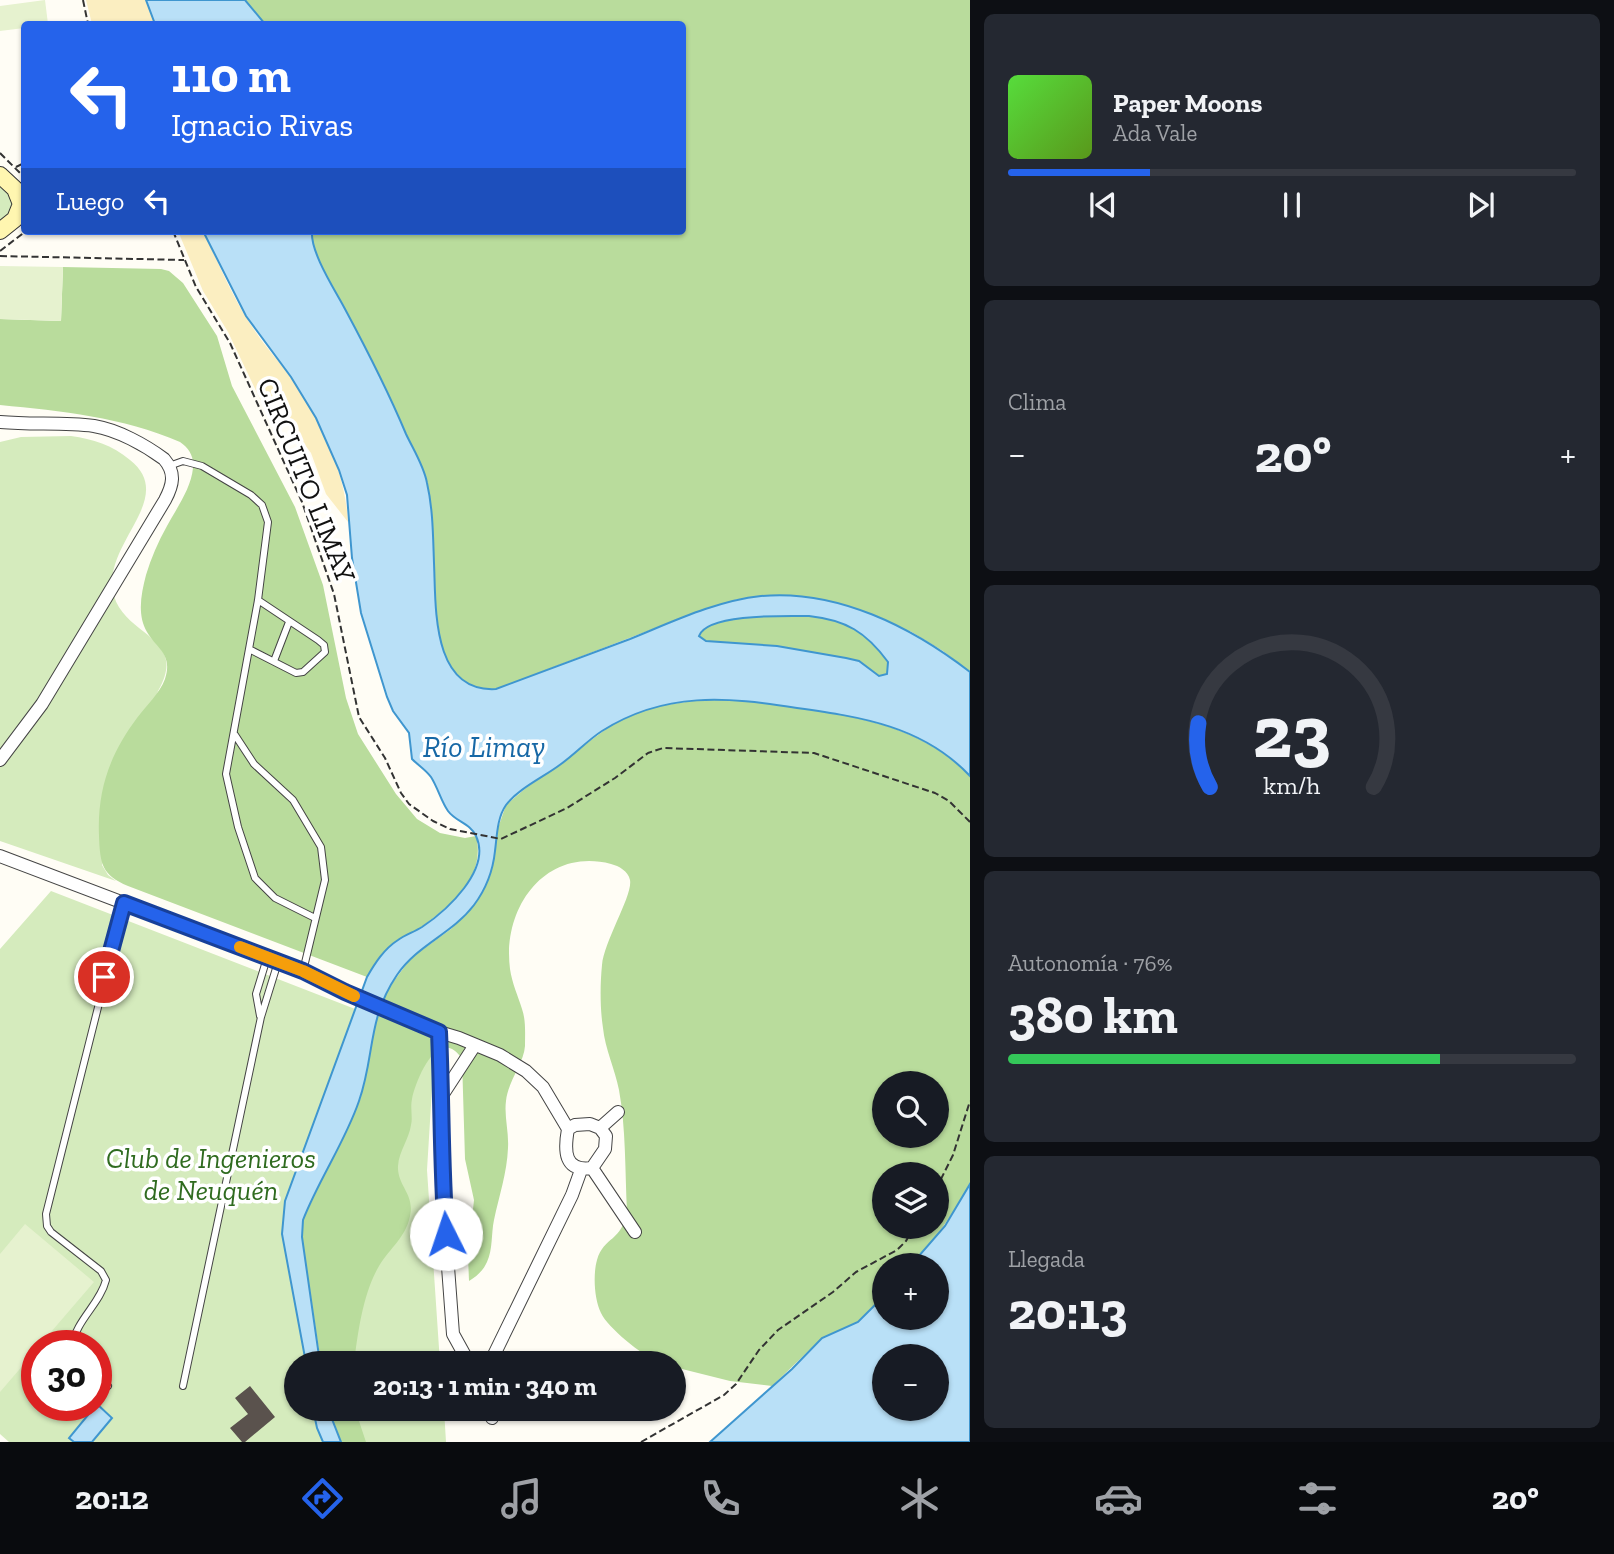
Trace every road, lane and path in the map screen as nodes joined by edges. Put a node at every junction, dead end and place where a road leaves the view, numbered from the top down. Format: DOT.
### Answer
graph roads {
  1 [pos="83,0"];
  2 [pos="87,21"];
  3 [pos="0,153"];
  4 [pos="5,168"];
  5 [pos="21,176"];
  6 [pos="21,183"];
  7 [pos="21,226"];
  8 [pos="0,231"];
  9 [pos="21,235"];
  10 [pos="175,235"];
  11 [pos="0,243"];
  12 [pos="0,251"];
  13 [pos="0,257"];
  14 [pos="185,260"];
  15 [pos="0,422"];
  16 [pos="169,466"];
  17 [pos="258,600"];
  18 [pos="289,622"];
  19 [pos="249,649"];
  20 [pos="274,661"];
  21 [pos="235,735"];
  22 [pos="0,760"];
  23 [pos="970,822"];
  24 [pos="0,856"];
  25 [pos="124,903"];
  26 [pos="316,918"];
  27 [pos="273,960"];
  28 [pos="303,971"];
  29 [pos="261,1017"];
  30 [pos="439,1032"];
  31 [pos="475,1045"];
  32 [pos="443,1094"];
  33 [pos="970,1101"];
  34 [pos="618,1112"];
  35 [pos="600,1128"];
  36 [pos="568,1129"];
  37 [pos="949,1163"];
  38 [pos="587,1169"];
  39 [pos="635,1232"];
  40 [pos="907,1239"];
  41 [pos="77,1330"];
  42 [pos="462,1351"];
  43 [pos="496,1351"];
  44 [pos="183,1386"];
  45 [pos="642,1442"];
  1 -- 2 [label="path"];
  3 -- 4 [label="path"];
  4 -- 5 [label="path"];
  4 -- 6 [label="street"];
  4 -- 8 [label="street"];
  7 -- 11 [label="street"];
  9 -- 12 [label="path"];
  10 -- 14 [label="path, CIRCUITO LIMAY"];
  13 -- 14 [label="path"];
  14 -- 23 [label="path, CIRCUITO LIMAY"];
  15 -- 16 [label="street"];
  16 -- 17 [label="lane"];
  16 -- 22 [label="street"];
  17 -- 18 [label="lane"];
  17 -- 19 [label="lane"];
  18 -- 20 [label="lane"];
  18 -- 20 [label="lane"];
  19 -- 20 [label="lane"];
  19 -- 21 [label="lane"];
  21 -- 26 [label="lane"];
  21 -- 26 [label="lane"];
  24 -- 25 [label="street"];
  25 -- 27 [label="street"];
  25 -- 41 [label="lane"];
  26 -- 28 [label="lane"];
  27 -- 28 [label="street"];
  27 -- 29 [label="lane"];
  27 -- 29 [label="lane"];
  28 -- 30 [label="street"];
  29 -- 44 [label="lane"];
  30 -- 31 [label="street"];
  30 -- 32 [label="street"];
  31 -- 32 [label="street"];
  31 -- 36 [label="street"];
  32 -- 42 [label="street"];
  33 -- 37 [label="path"];
  34 -- 35 [label="street"];
  35 -- 36 [label="street"];
  35 -- 38 [label="street"];
  36 -- 38 [label="street"];
  38 -- 39 [label="street"];
  38 -- 43 [label="street"];
  40 -- 45 [label="path"];
}
